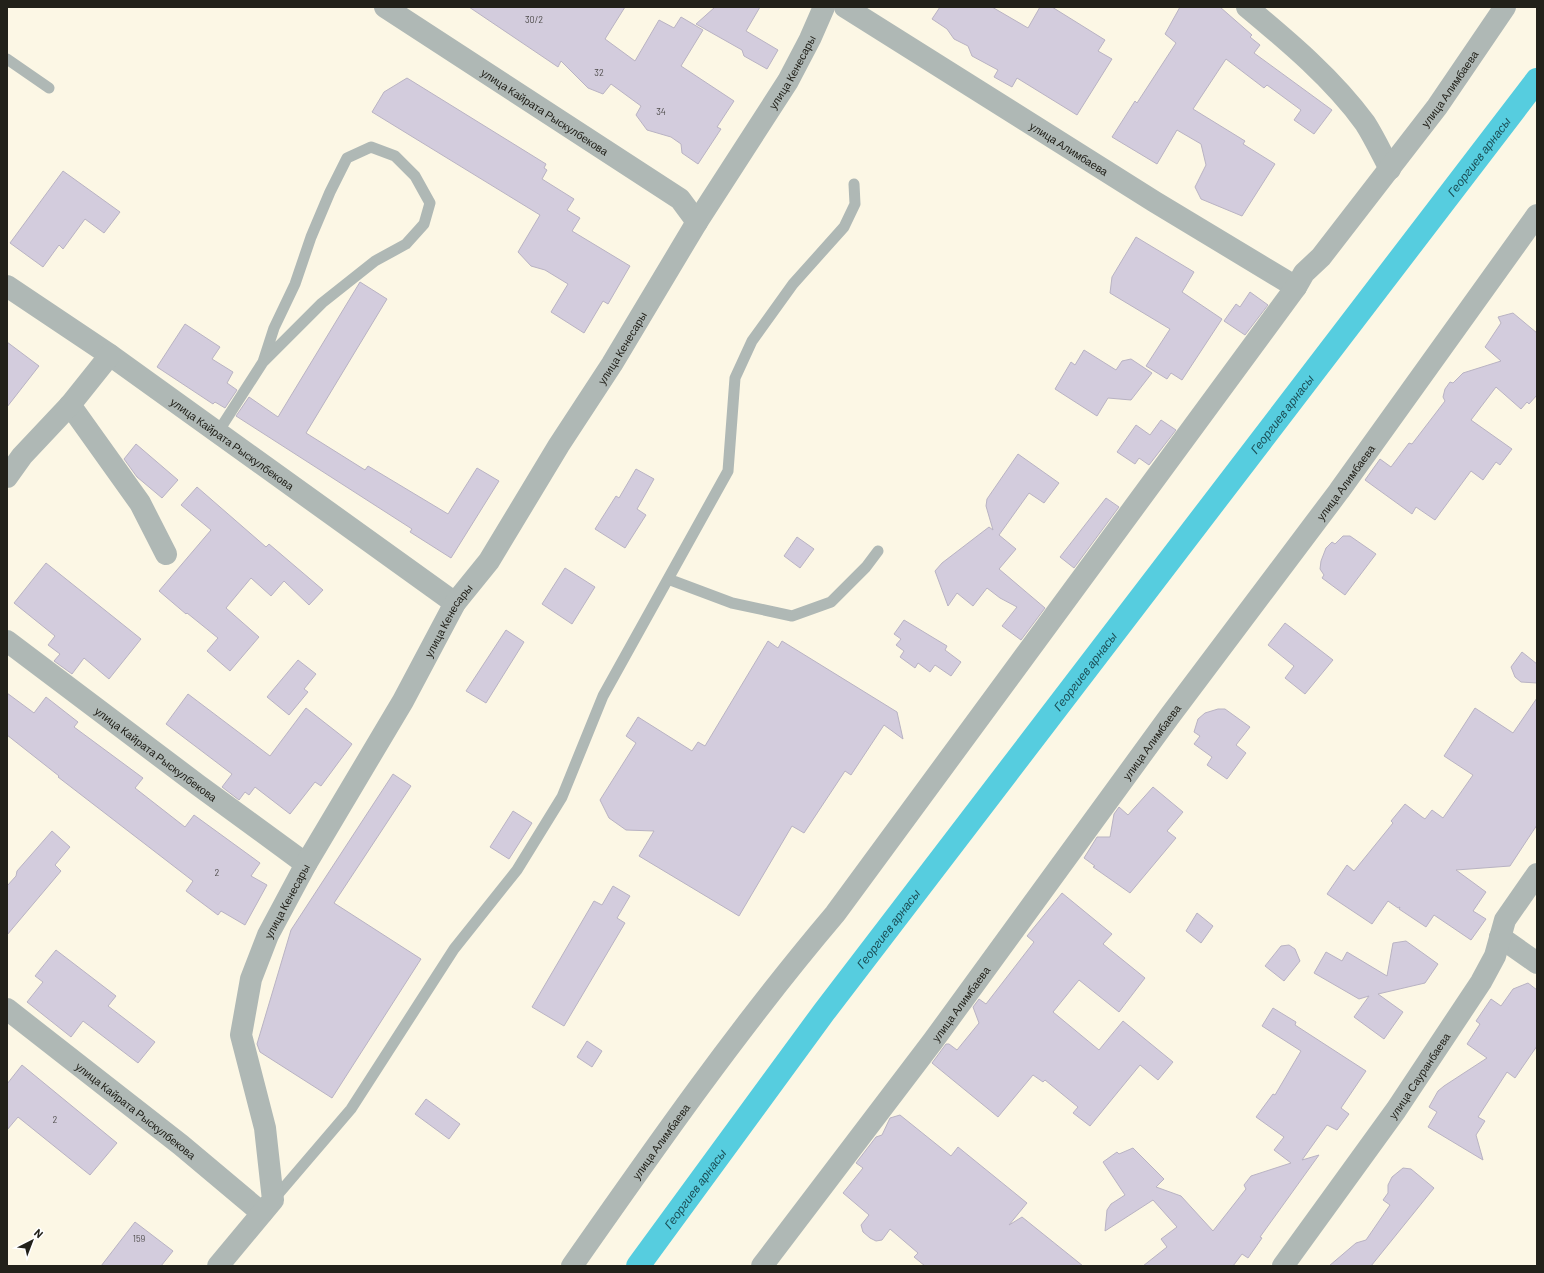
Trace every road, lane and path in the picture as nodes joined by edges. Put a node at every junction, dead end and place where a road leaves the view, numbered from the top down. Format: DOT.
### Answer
graph roads {
  1 [pos="386,7"];
  2 [pos="824,7"];
  3 [pos="845,7"];
  4 [pos="1247,7"];
  5 [pos="1505,7"];
  6 [pos="7,59"];
  7 [pos="49,88"];
  8 [pos="1390,169"];
  9 [pos="854,184"];
  10 [pos="1537,216"];
  11 [pos="697,222"];
  12 [pos="7,286"];
  13 [pos="1296,287"];
  14 [pos="110,355"];
  15 [pos="263,362"];
  16 [pos="70,405"];
  17 [pos="218,432"];
  18 [pos="7,477"];
  19 [pos="878,551"];
  20 [pos="166,554"];
  21 [pos="668,579"];
  22 [pos="455,603"];
  23 [pos="7,641"];
  24 [pos="306,864"];
  25 [pos="1537,874"];
  26 [pos="1500,937"];
  27 [pos="1537,963"];
  28 [pos="7,1010"];
  29 [pos="268,1206"];
  30 [pos="218,1266"];
  31 [pos="572,1266"];
  32 [pos="762,1266"];
  33 [pos="1283,1266"];
  1 -- 11 [label="street, улица Кайрата Рыскулбекова"];
  2 -- 11 [label="street, улица Кенесары"];
  3 -- 13 [label="street, улица Алимбаева"];
  4 -- 8 [label="street"];
  5 -- 8 [label="street, улица Алимбаева"];
  6 -- 7 [label="lane"];
  8 -- 13 [label="street, улица Алимбаева"];
  9 -- 21 [label="lane"];
  10 -- 32 [label="street, улица Алимбаева"];
  11 -- 22 [label="street, улица Кенесары"];
  12 -- 14 [label="street, улица Кайрата Рыскулбекова"];
  13 -- 31 [label="street, улица Алимбаева"];
  14 -- 16 [label="street"];
  14 -- 17 [label="street, улица Кайрата Рыскулбекова"];
  15 -- 15 [label="lane"];
  15 -- 17 [label="lane"];
  16 -- 18 [label="street"];
  16 -- 20 [label="street"];
  17 -- 22 [label="street, улица Кайрата Рыскулбекова"];
  19 -- 21 [label="lane"];
  21 -- 29 [label="lane"];
  22 -- 24 [label="street, улица Кенесары"];
  23 -- 24 [label="street, улица Кайрата Рыскулбекова"];
  24 -- 29 [label="street, улица Кенесары"];
  25 -- 26 [label="street, улица Сауранбаева"];
  26 -- 27 [label="street"];
  26 -- 33 [label="street, улица Сауранбаева"];
  28 -- 29 [label="street, улица Кайрата Рыскулбекова"];
  29 -- 30 [label="street"];
}
